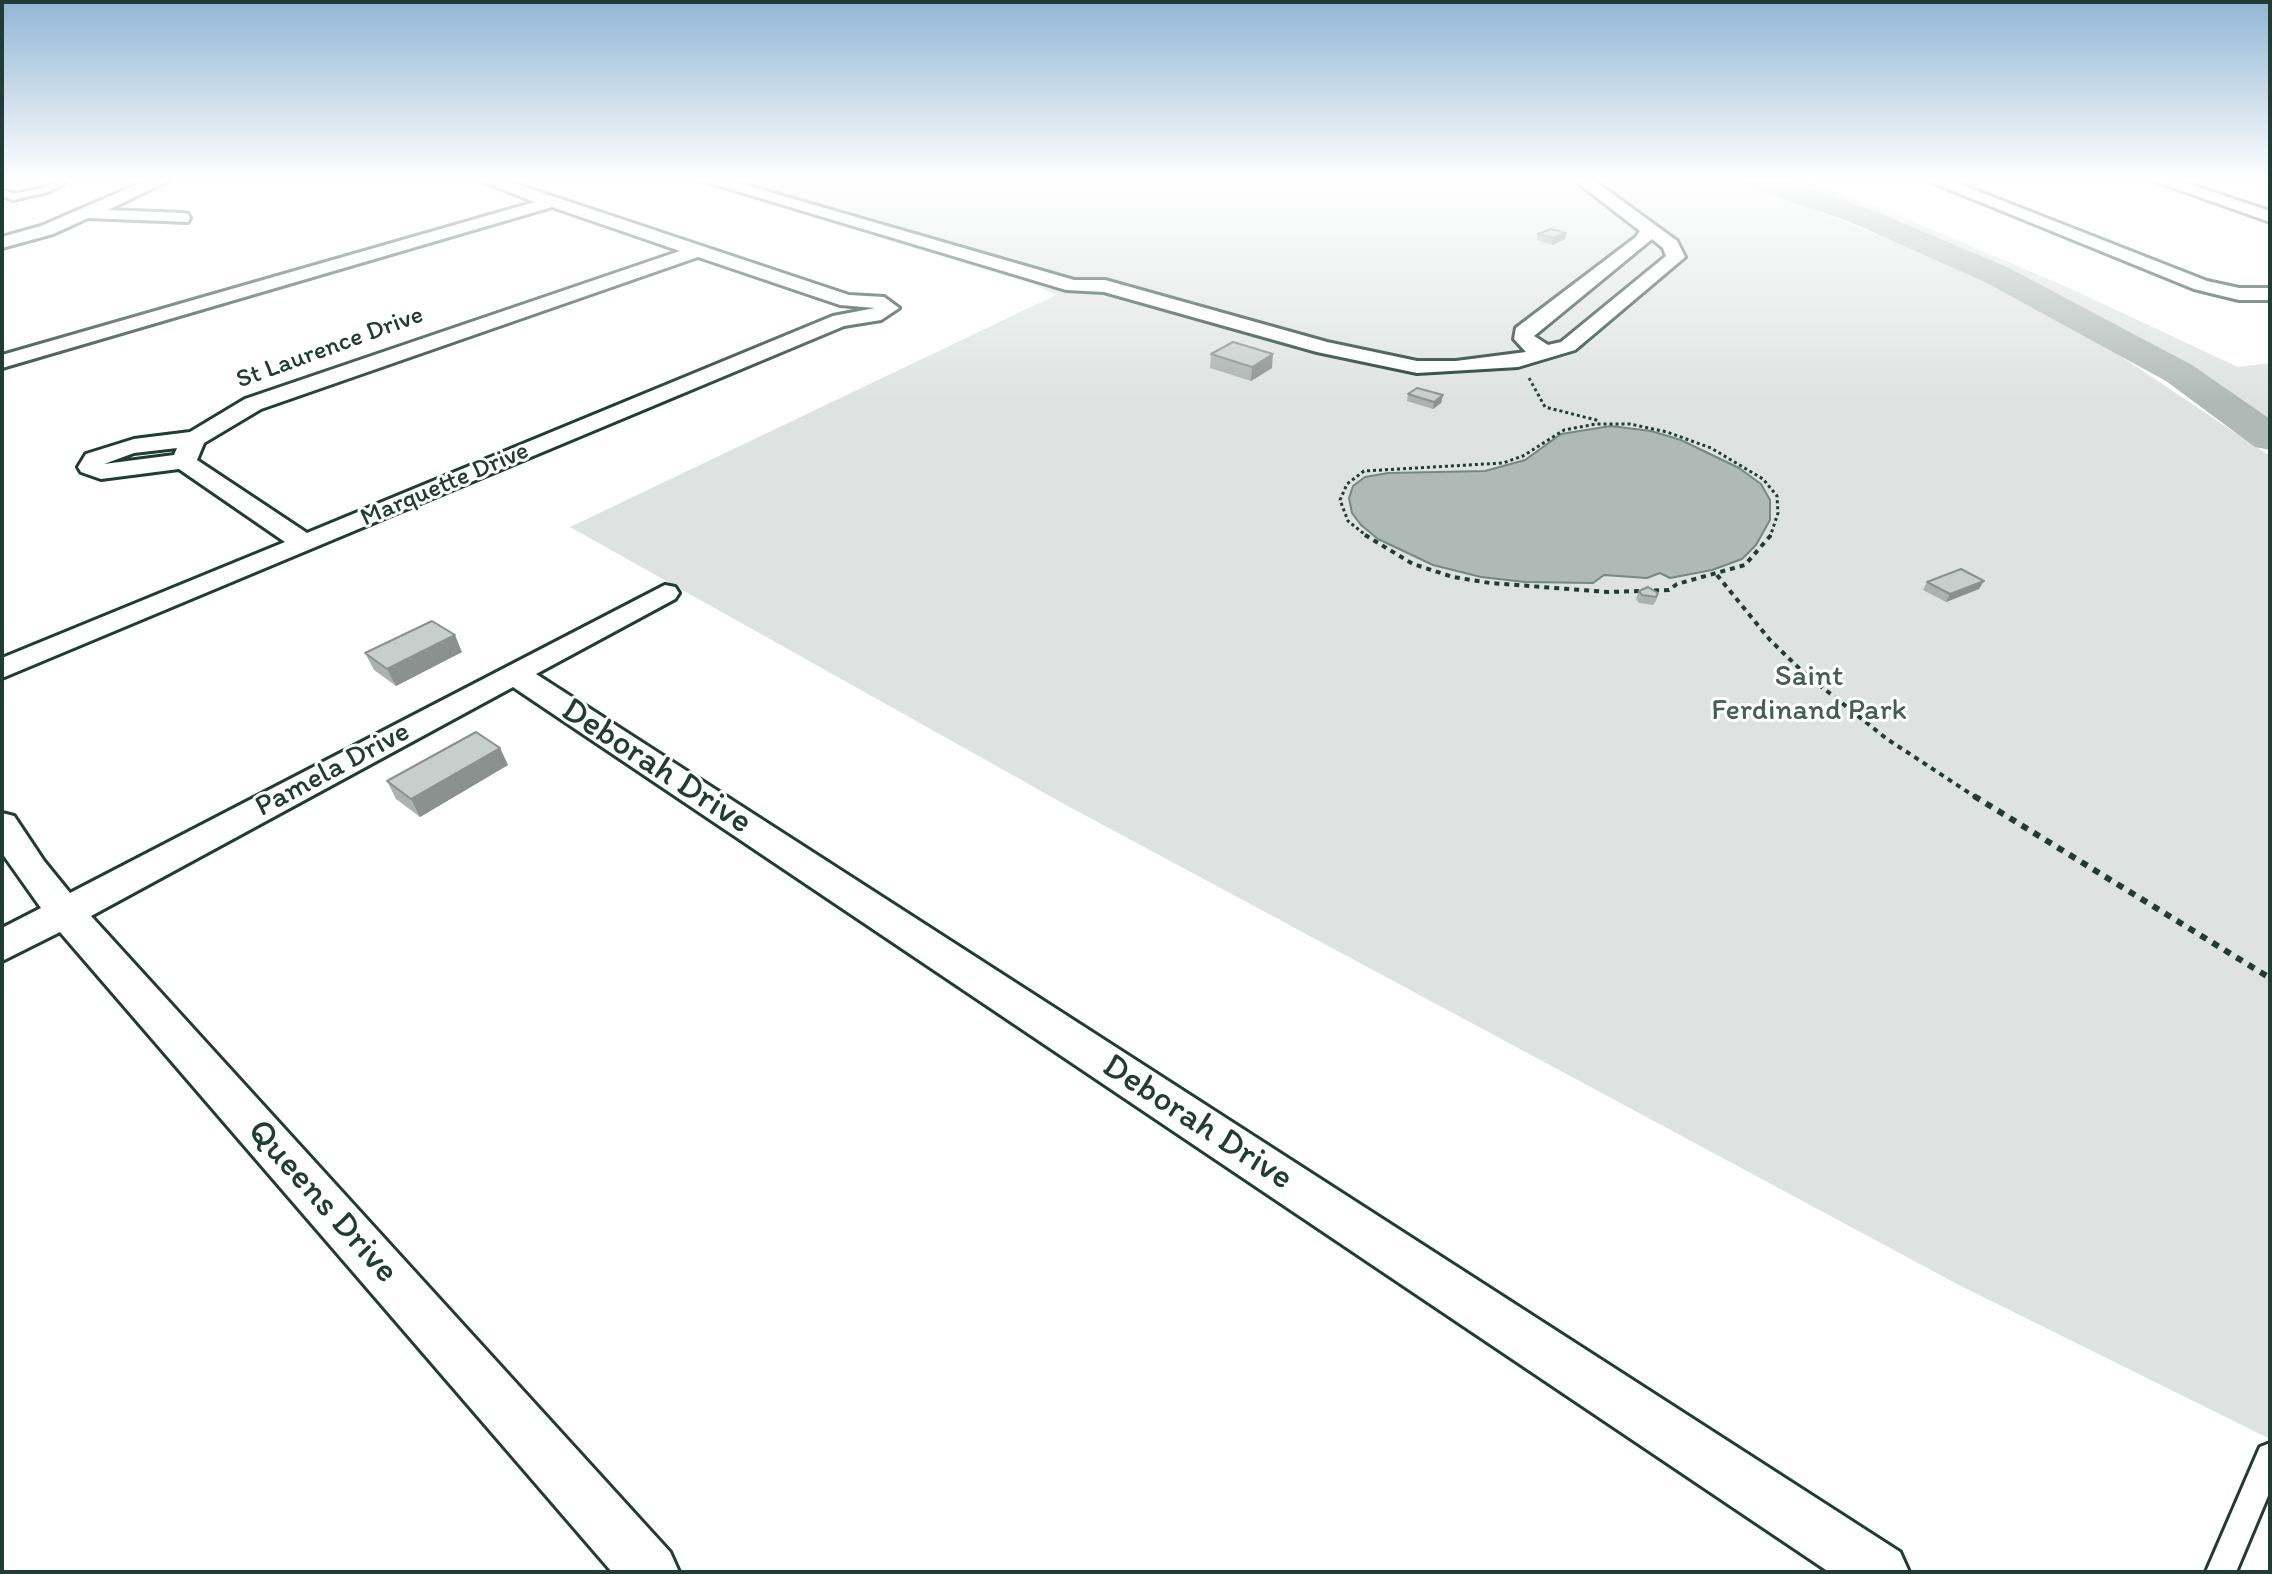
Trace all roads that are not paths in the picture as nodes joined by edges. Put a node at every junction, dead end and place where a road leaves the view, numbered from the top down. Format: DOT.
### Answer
graph roads {
  1 [pos="379,252"];
  2 [pos="693,252"];
  3 [pos="701,252"];
  4 [pos="957,252"];
  5 [pos="1624,252"];
  6 [pos="1674,252"];
  7 [pos="2121,252"];
  8 [pos="2256,294"];
  9 [pos="889,308"];
  10 [pos="848,309"];
  11 [pos="1527,358"];
  12 [pos="2,362"];
  13 [pos="196,438"];
  14 [pos="185,461"];
  15 [pos="305,543"];
  16 [pos="665,593"];
  17 [pos="2,669"];
  18 [pos="514,674"];
  19 [pos="2,825"];
  20 [pos="65,912"];
  21 [pos="2,946"];
  22 [pos="2270,1457"];
  23 [pos="650,1572"];
  24 [pos="1880,1572"];
  25 [pos="2221,1572"];
  1 -- 12 [label="street"];
  2 -- 13 [label="street, St Laurence Drive"];
  3 -- 10 [label="street"];
  4 -- 11 [label="street"];
  5 -- 11 [label="street"];
  6 -- 11 [label="street"];
  7 -- 8 [label="street"];
  9 -- 10 [label="street, Marquette Drive"];
  10 -- 15 [label="street, Marquette Drive"];
  13 -- 14 [label="street"];
  13 -- 14 [label="street"];
  14 -- 15 [label="street"];
  15 -- 17 [label="street, Marquette Drive"];
  16 -- 18 [label="street, Pamela Drive"];
  18 -- 20 [label="street, Pamela Drive"];
  18 -- 24 [label="street, Deborah Drive"];
  19 -- 20 [label="street, Queens Drive"];
  20 -- 21 [label="street, Pamela Drive"];
  20 -- 23 [label="street, Queens Drive"];
  22 -- 25 [label="lane"];
}
